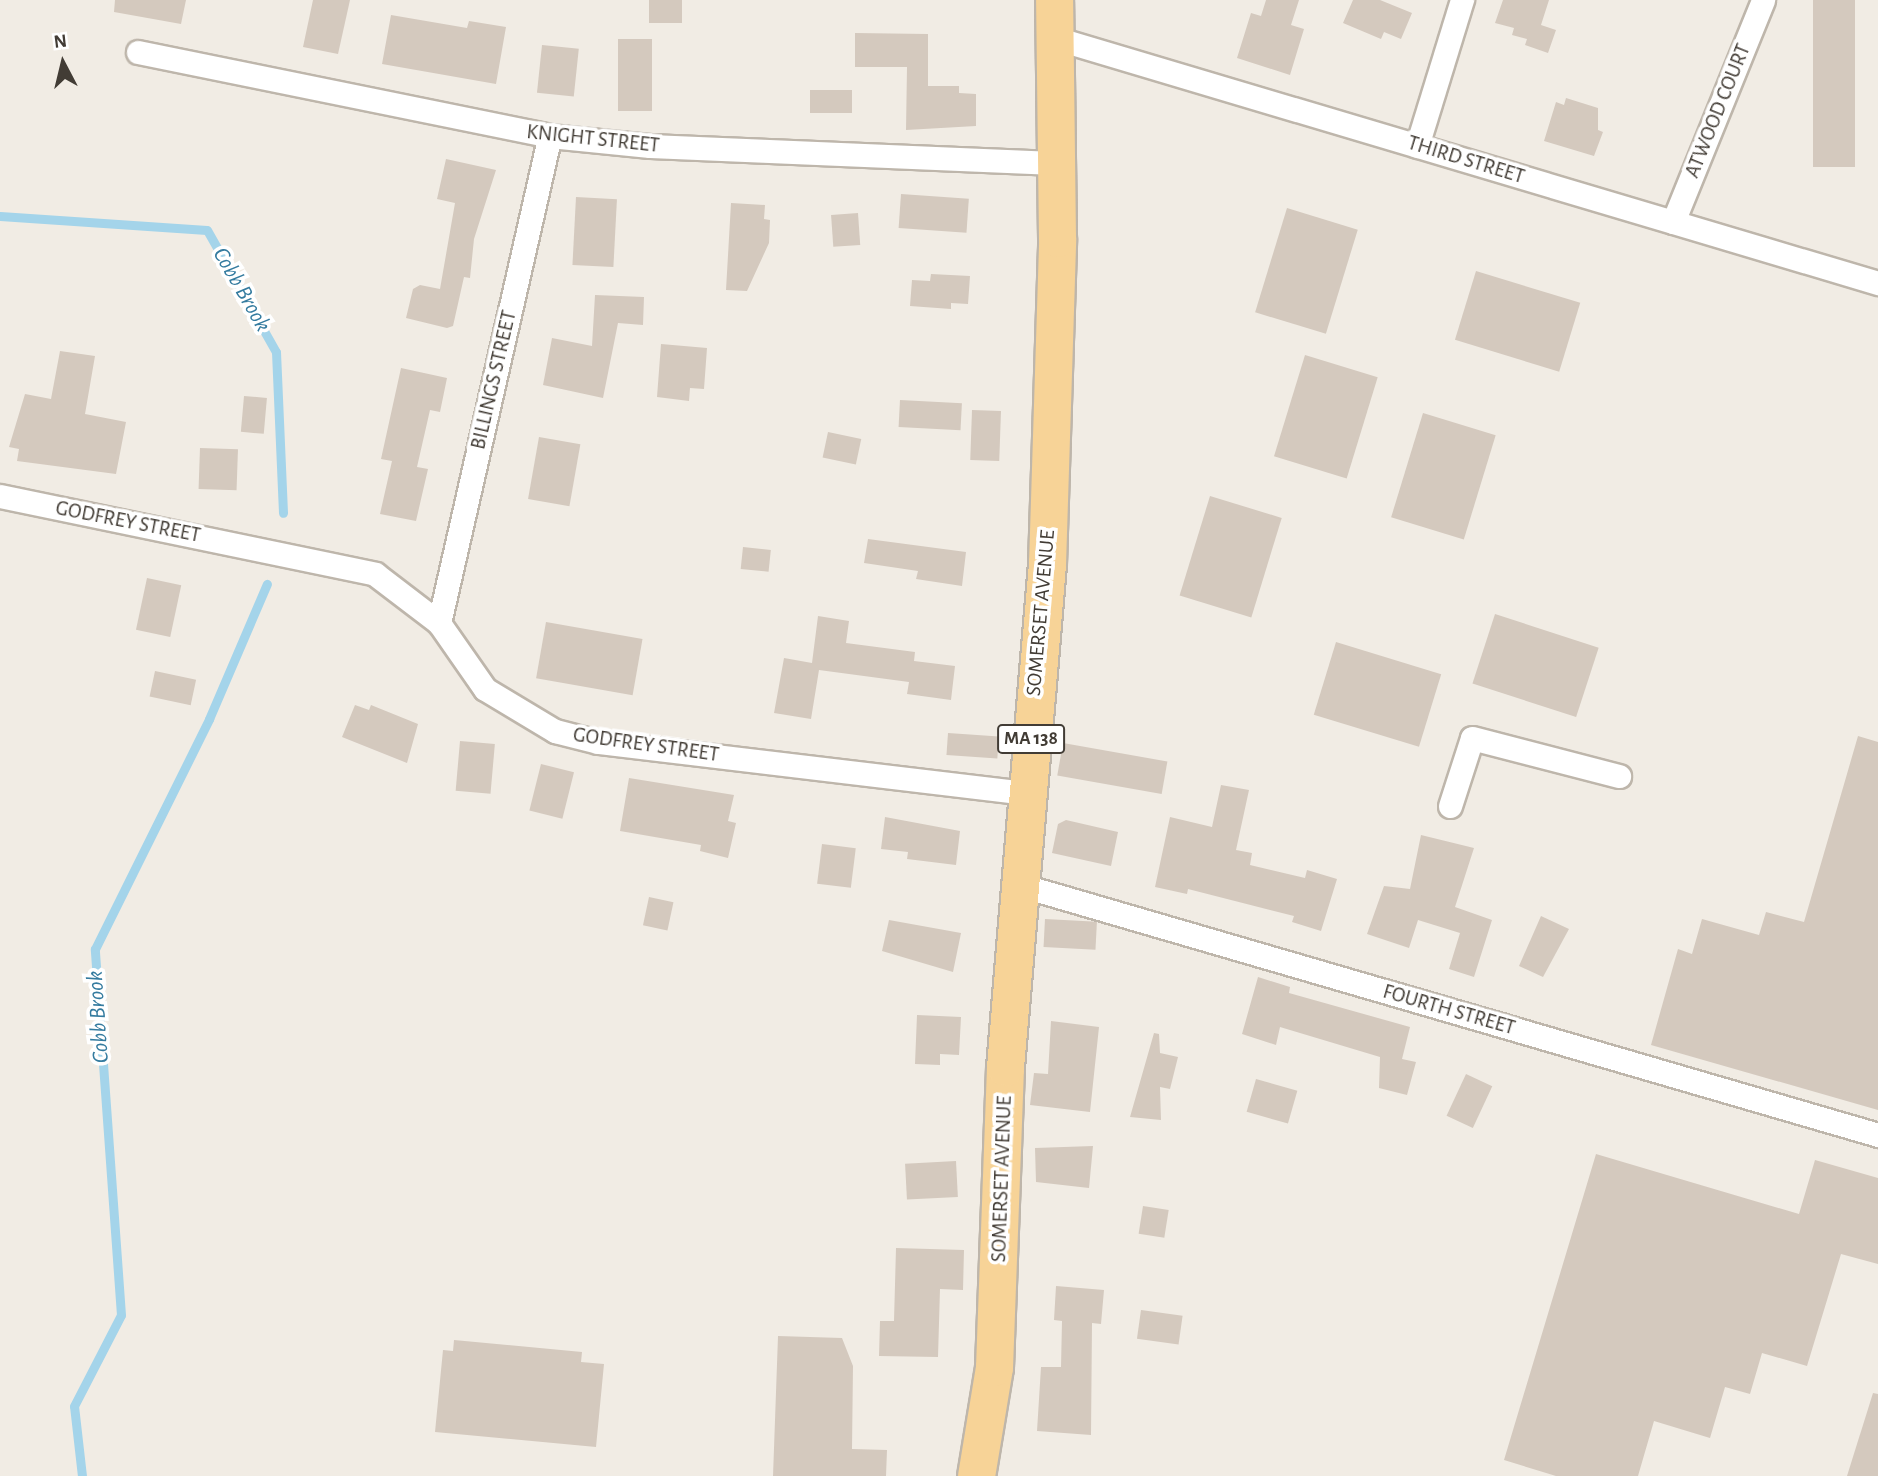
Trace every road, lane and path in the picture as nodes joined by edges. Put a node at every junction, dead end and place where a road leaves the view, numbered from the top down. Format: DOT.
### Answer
graph roads {
  1 [pos="1054,0"];
  2 [pos="1462,0"];
  3 [pos="1763,0"];
  4 [pos="1055,38"];
  5 [pos="138,51"];
  6 [pos="550,136"];
  7 [pos="1418,146"];
  8 [pos="1056,163"];
  9 [pos="1673,222"];
  10 [pos="1878,283"];
  11 [pos="0,496"];
  12 [pos="439,623"];
  13 [pos="1619,776"];
  14 [pos="1026,793"];
  15 [pos="1450,806"];
  16 [pos="1020,886"];
  17 [pos="1878,1135"];
  18 [pos="976,1476"];
  1 -- 4 [label="main road, SOMERSET AVENUE / MA 138"];
  2 -- 7 [label="street"];
  3 -- 9 [label="street, ATWOOD COURT"];
  4 -- 7 [label="street, THIRD STREET"];
  4 -- 8 [label="main road, SOMERSET AVENUE / MA 138"];
  5 -- 6 [label="street, KNIGHT STREET"];
  6 -- 8 [label="street, KNIGHT STREET"];
  6 -- 12 [label="street, BILLINGS STREET"];
  7 -- 9 [label="street, THIRD STREET"];
  8 -- 14 [label="main road, SOMERSET AVENUE / MA 138"];
  9 -- 10 [label="street, THIRD STREET"];
  11 -- 12 [label="street, GODFREY STREET"];
  12 -- 14 [label="street, GODFREY STREET"];
  13 -- 15 [label="street"];
  14 -- 16 [label="main road, SOMERSET AVENUE / MA 138"];
  16 -- 17 [label="street, FOURTH STREET"];
  16 -- 18 [label="main road, SOMERSET AVENUE / MA 138"];
}
